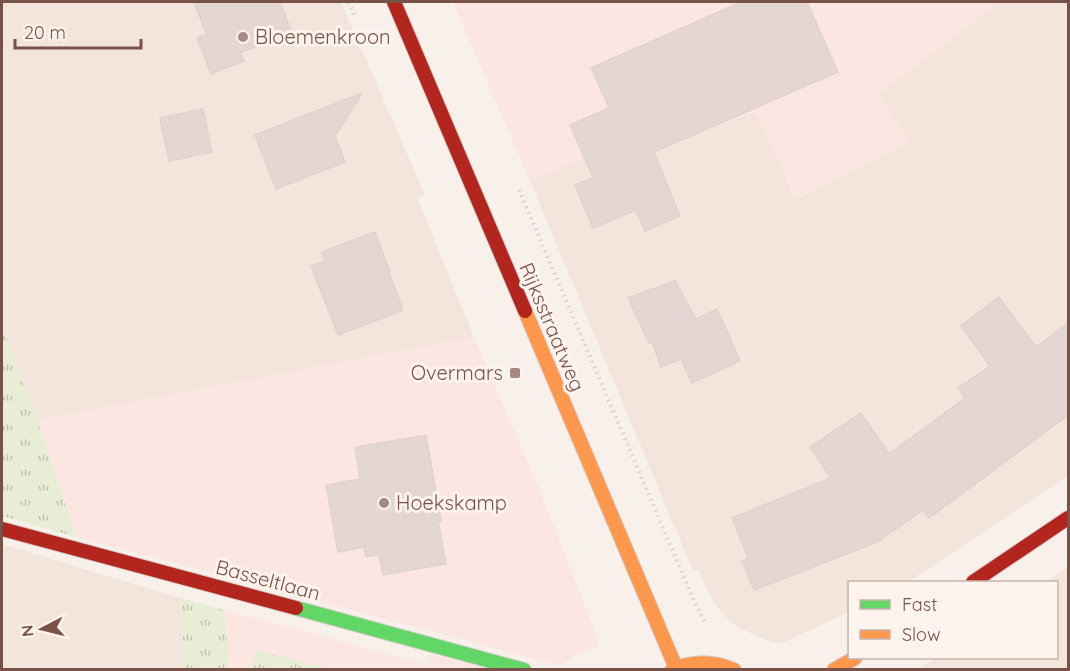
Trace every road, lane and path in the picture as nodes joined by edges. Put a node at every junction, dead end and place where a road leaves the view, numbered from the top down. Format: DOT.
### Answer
graph roads {
  1 [pos="394,2"];
  2 [pos="518,187"];
  3 [pos="1068,518"];
  4 [pos="2,529"];
  5 [pos="974,581"];
  6 [pos="712,631"];
  7 [pos="852,659"];
  8 [pos="524,669"];
  9 [pos="674,669"];
  10 [pos="734,669"];
  11 [pos="834,669"];
  1 -- 9 [label="main road, Rijksstraatweg"];
  2 -- 6 [label="path, Rijksstraatweg"];
  3 -- 5 [label="main road"];
  4 -- 8 [label="main road, Basseltlaan"];
  7 -- 11 [label="main road"];
  9 -- 10 [label="main road"];
}
